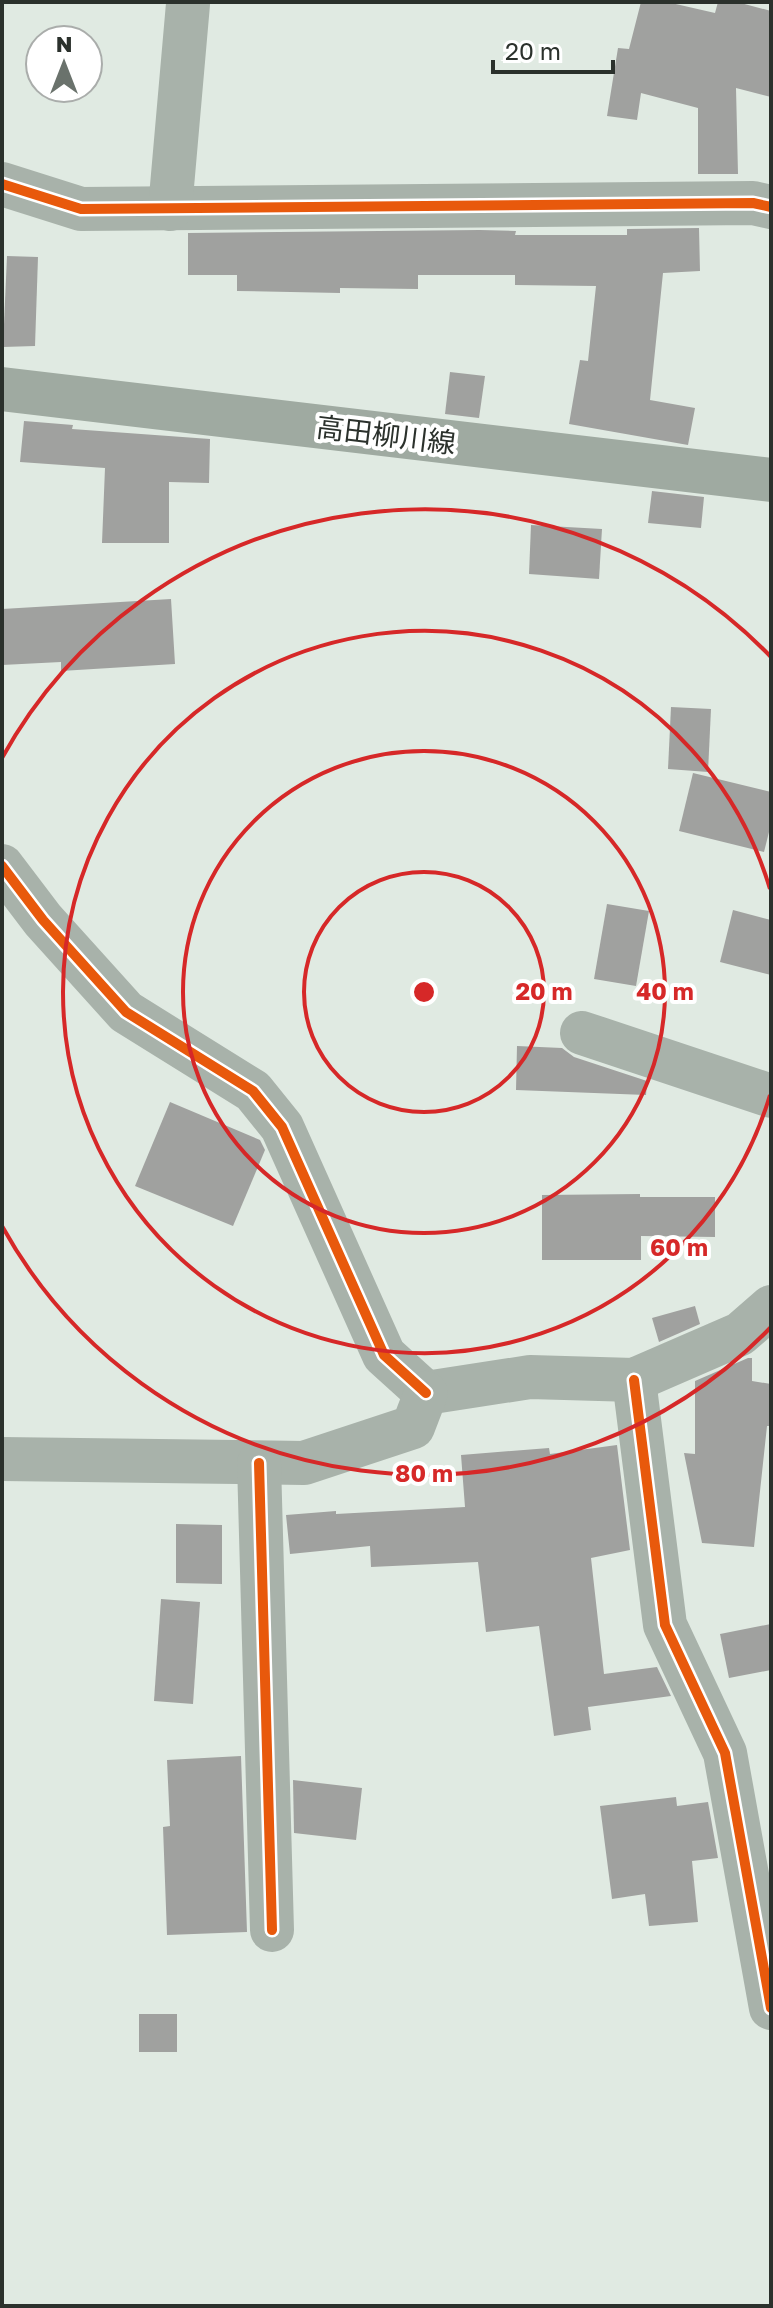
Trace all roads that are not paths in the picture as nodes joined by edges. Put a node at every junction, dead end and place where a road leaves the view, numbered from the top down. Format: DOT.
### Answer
graph roads {
  1 [pos="188,4"];
  2 [pos="2,184"];
  3 [pos="771,207"];
  4 [pos="170,209"];
  5 [pos="2,389"];
  6 [pos="771,480"];
  7 [pos="2,866"];
  8 [pos="582,1033"];
  9 [pos="771,1096"];
  10 [pos="771,1307"];
  11 [pos="634,1380"];
  12 [pos="426,1393"];
  13 [pos="2,1459"];
  14 [pos="259,1463"];
  15 [pos="272,1930"];
  16 [pos="771,2008"];
  1 -- 4 [label="street"];
  2 -- 4 [label="street"];
  3 -- 4 [label="street"];
  5 -- 6 [label="main road, 高田柳川線"];
  7 -- 12 [label="street"];
  8 -- 9 [label="street"];
  10 -- 11 [label="street"];
  11 -- 12 [label="street"];
  11 -- 16 [label="street"];
  12 -- 14 [label="street"];
  13 -- 14 [label="street"];
  14 -- 15 [label="street"];
}
